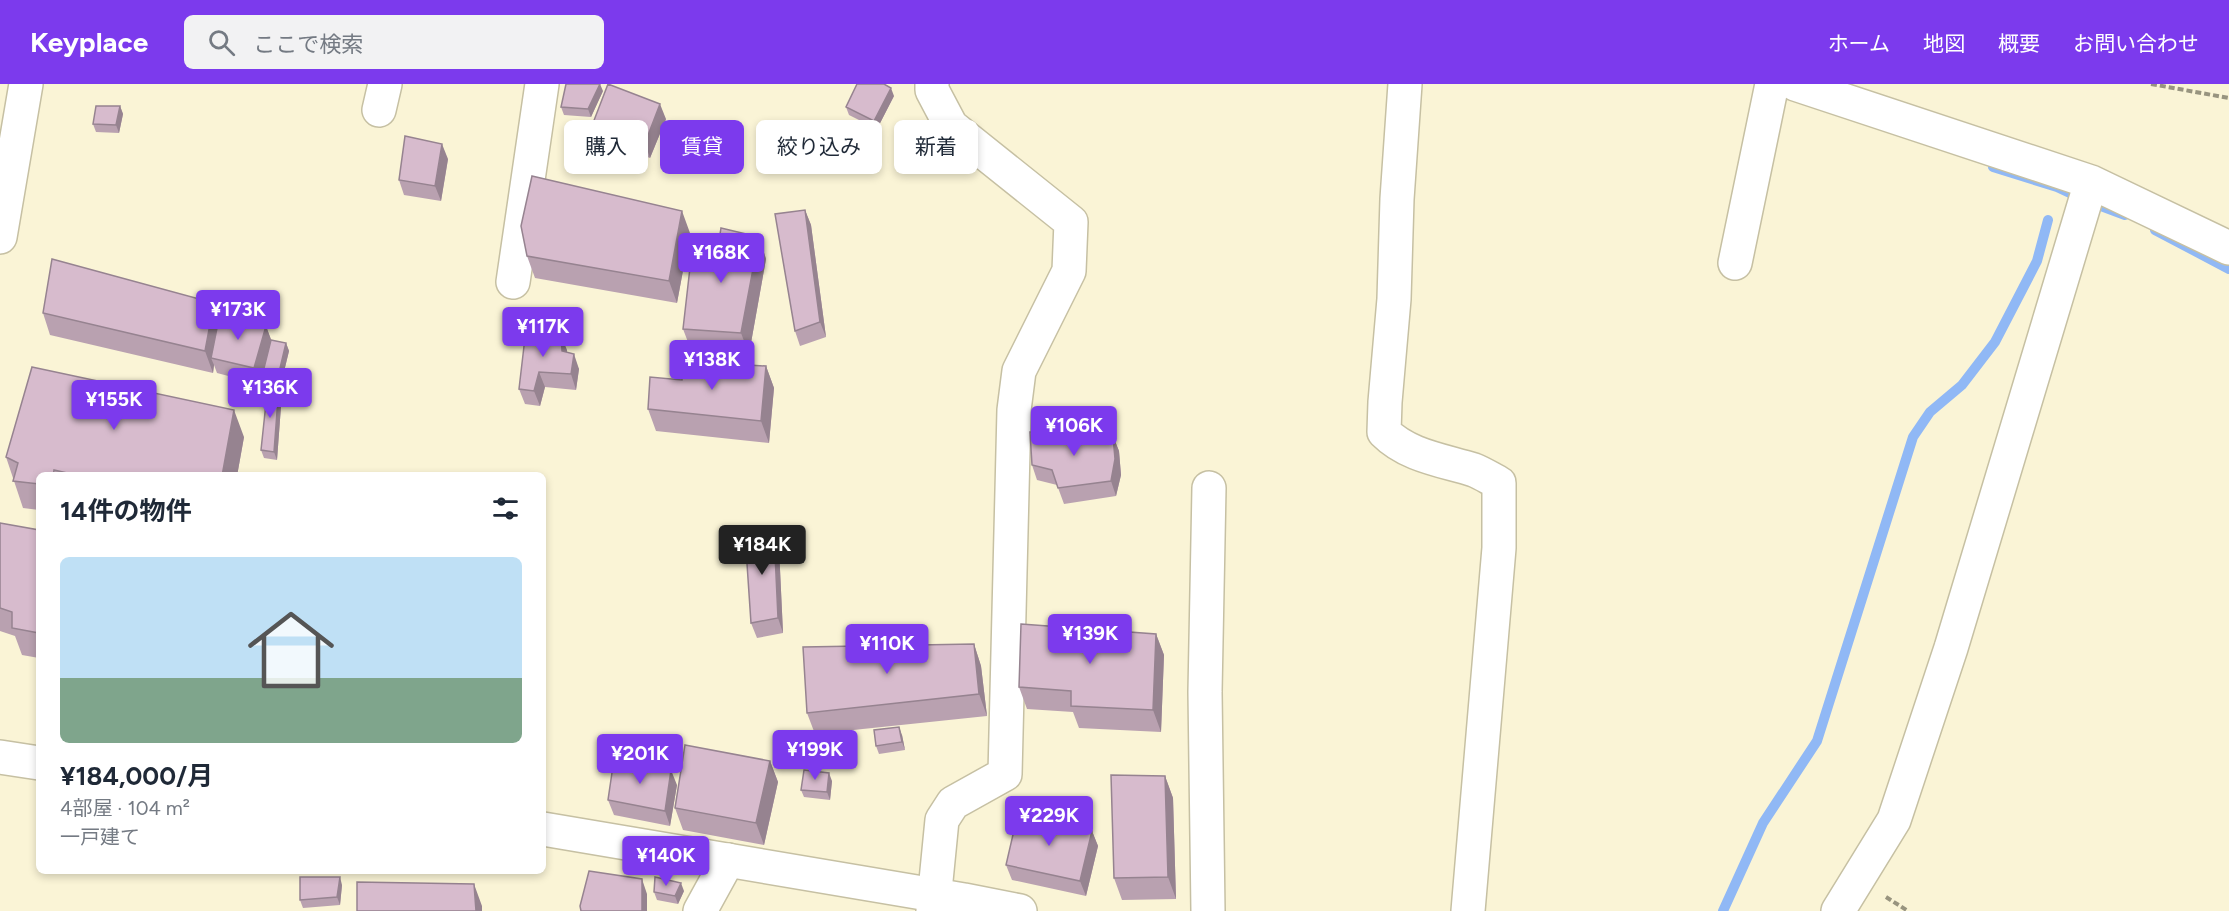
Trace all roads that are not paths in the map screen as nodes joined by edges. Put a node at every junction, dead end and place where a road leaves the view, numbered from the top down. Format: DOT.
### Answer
graph roads {
  1 [pos="26,84"];
  2 [pos="542,84"];
  3 [pos="933,84"];
  4 [pos="1405,84"];
  5 [pos="1772,84"];
  6 [pos="1795,84"];
  7 [pos="2091,182"];
  8 [pos="0,237"];
  9 [pos="2229,248"];
  10 [pos="1735,263"];
  11 [pos="513,282"];
  12 [pos="1209,488"];
  13 [pos="0,757"];
  14 [pos="36,763"];
  15 [pos="546,830"];
  16 [pos="728,860"];
  17 [pos="934,903"];
  18 [pos="700,911"];
  19 [pos="1020,911"];
  20 [pos="1208,911"];
  21 [pos="1468,911"];
  22 [pos="1838,911"];
  1 -- 8 [label="street"];
  2 -- 11 [label="street"];
  3 -- 17 [label="street"];
  4 -- 21 [label="street"];
  5 -- 10 [label="street"];
  6 -- 7 [label="street"];
  7 -- 9 [label="street"];
  7 -- 22 [label="street"];
  12 -- 20 [label="street"];
  13 -- 14 [label="street"];
  15 -- 16 [label="street"];
  16 -- 17 [label="street"];
  16 -- 18 [label="street"];
  17 -- 19 [label="street"];
}
